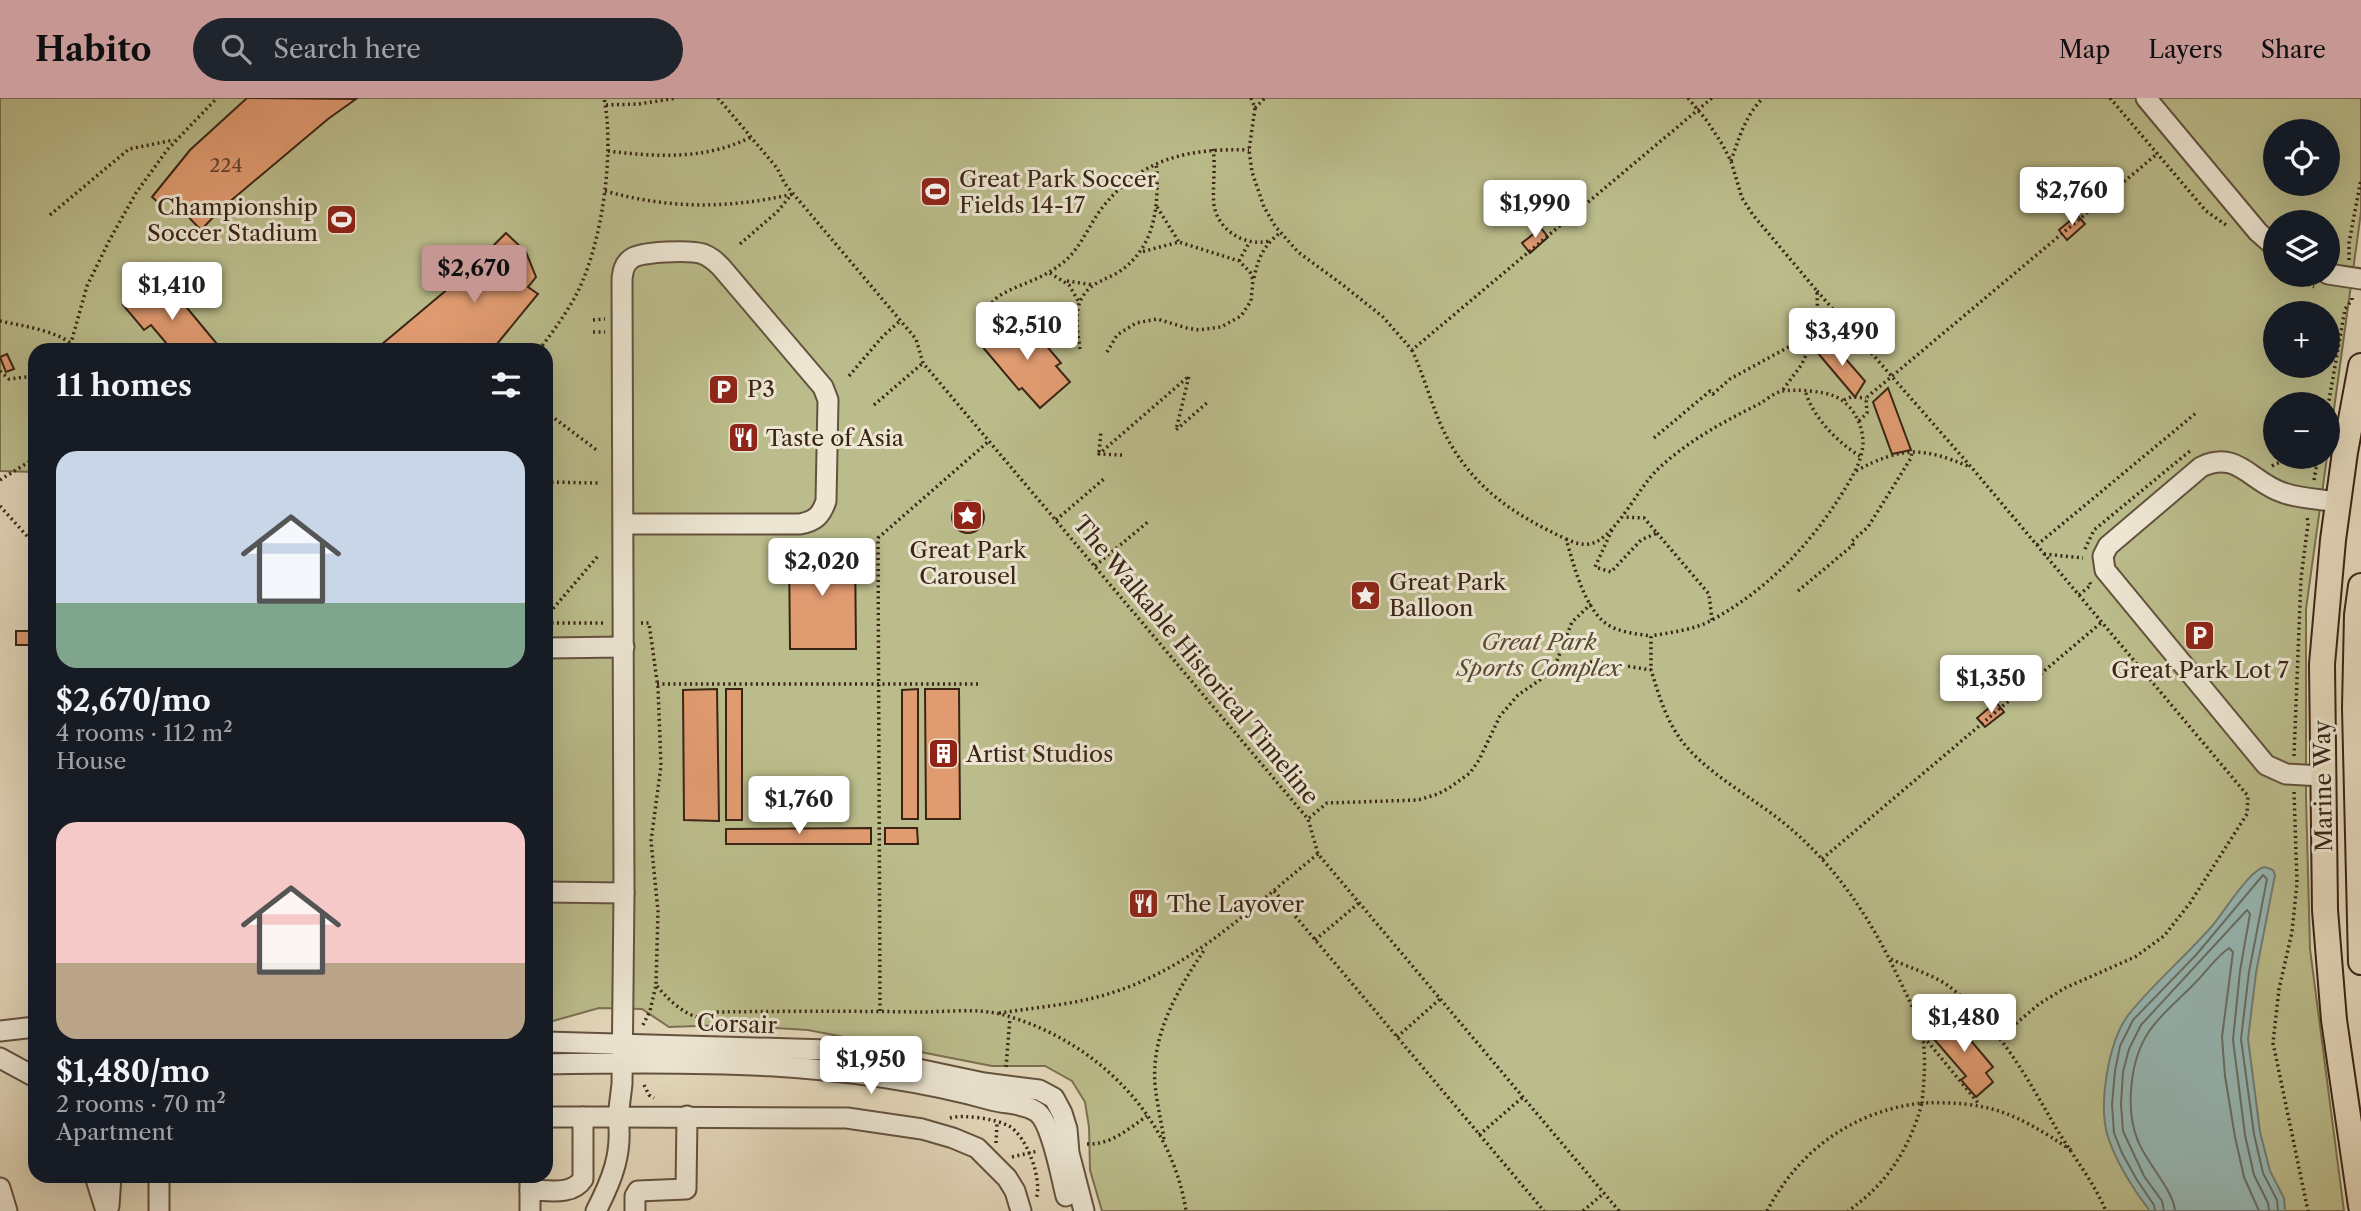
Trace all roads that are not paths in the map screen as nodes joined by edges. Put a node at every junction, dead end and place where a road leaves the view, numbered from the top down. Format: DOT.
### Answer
graph roads {
  1 [pos="2146,98"];
  2 [pos="2263,236"];
  3 [pos="2340,276"];
  4 [pos="2361,279"];
  5 [pos="2361,366"];
  6 [pos="2338,502"];
  7 [pos="624,524"];
  8 [pos="2361,586"];
  9 [pos="624,647"];
  10 [pos="553,648"];
  11 [pos="2322,776"];
  12 [pos="553,892"];
  13 [pos="624,893"];
  14 [pos="2361,962"];
  15 [pos="28,1028"];
  16 [pos="0,1031"];
  17 [pos="553,1042"];
  18 [pos="622,1044"];
  19 [pos="0,1058"];
  20 [pos="553,1065"];
  21 [pos="622,1065"];
  22 [pos="28,1073"];
  23 [pos="687,1116"];
  24 [pos="553,1117"];
  25 [pos="583,1117"];
  26 [pos="618,1117"];
  27 [pos="97,1183"];
  28 [pos="110,1183"];
  29 [pos="159,1183"];
  30 [pos="530,1183"];
  31 [pos="0,1188"];
  32 [pos="2361,1206"];
  33 [pos="7,1211"];
  34 [pos="107,1211"];
  35 [pos="159,1211"];
  36 [pos="530,1211"];
  37 [pos="596,1211"];
  38 [pos="635,1211"];
  39 [pos="1021,1211"];
  40 [pos="1070,1211"];
  41 [pos="1084,1211"];
  1 -- 2 [label="street"];
  3 -- 4 [label="street"];
  5 -- 6 [label="main road, Marine Way"];
  6 -- 11 [label="main road, Marine Way"];
  6 -- 11 [label="street"];
  7 -- 7 [label="street"];
  7 -- 9 [label="street"];
  8 -- 14 [label="main road, Marine Way"];
  9 -- 10 [label="street"];
  9 -- 13 [label="street"];
  11 -- 32 [label="main road, Marine Way"];
  12 -- 13 [label="street"];
  13 -- 18 [label="street"];
  15 -- 16 [label="street"];
  17 -- 18 [label="street, Corsair"];
  18 -- 21 [label="street"];
  18 -- 41 [label="street, Corsair"];
  19 -- 22 [label="street"];
  20 -- 21 [label="street, Corsair"];
  21 -- 26 [label="street"];
  21 -- 40 [label="street, Corsair"];
  23 -- 26 [label="street"];
  23 -- 38 [label="street"];
  23 -- 39 [label="street"];
  24 -- 25 [label="street"];
  25 -- 26 [label="street"];
  25 -- 30 [label="street"];
  26 -- 37 [label="street"];
  27 -- 34 [label="street"];
  28 -- 34 [label="street"];
  29 -- 35 [label="street"];
  30 -- 36 [label="street"];
  31 -- 33 [label="street"];
}
